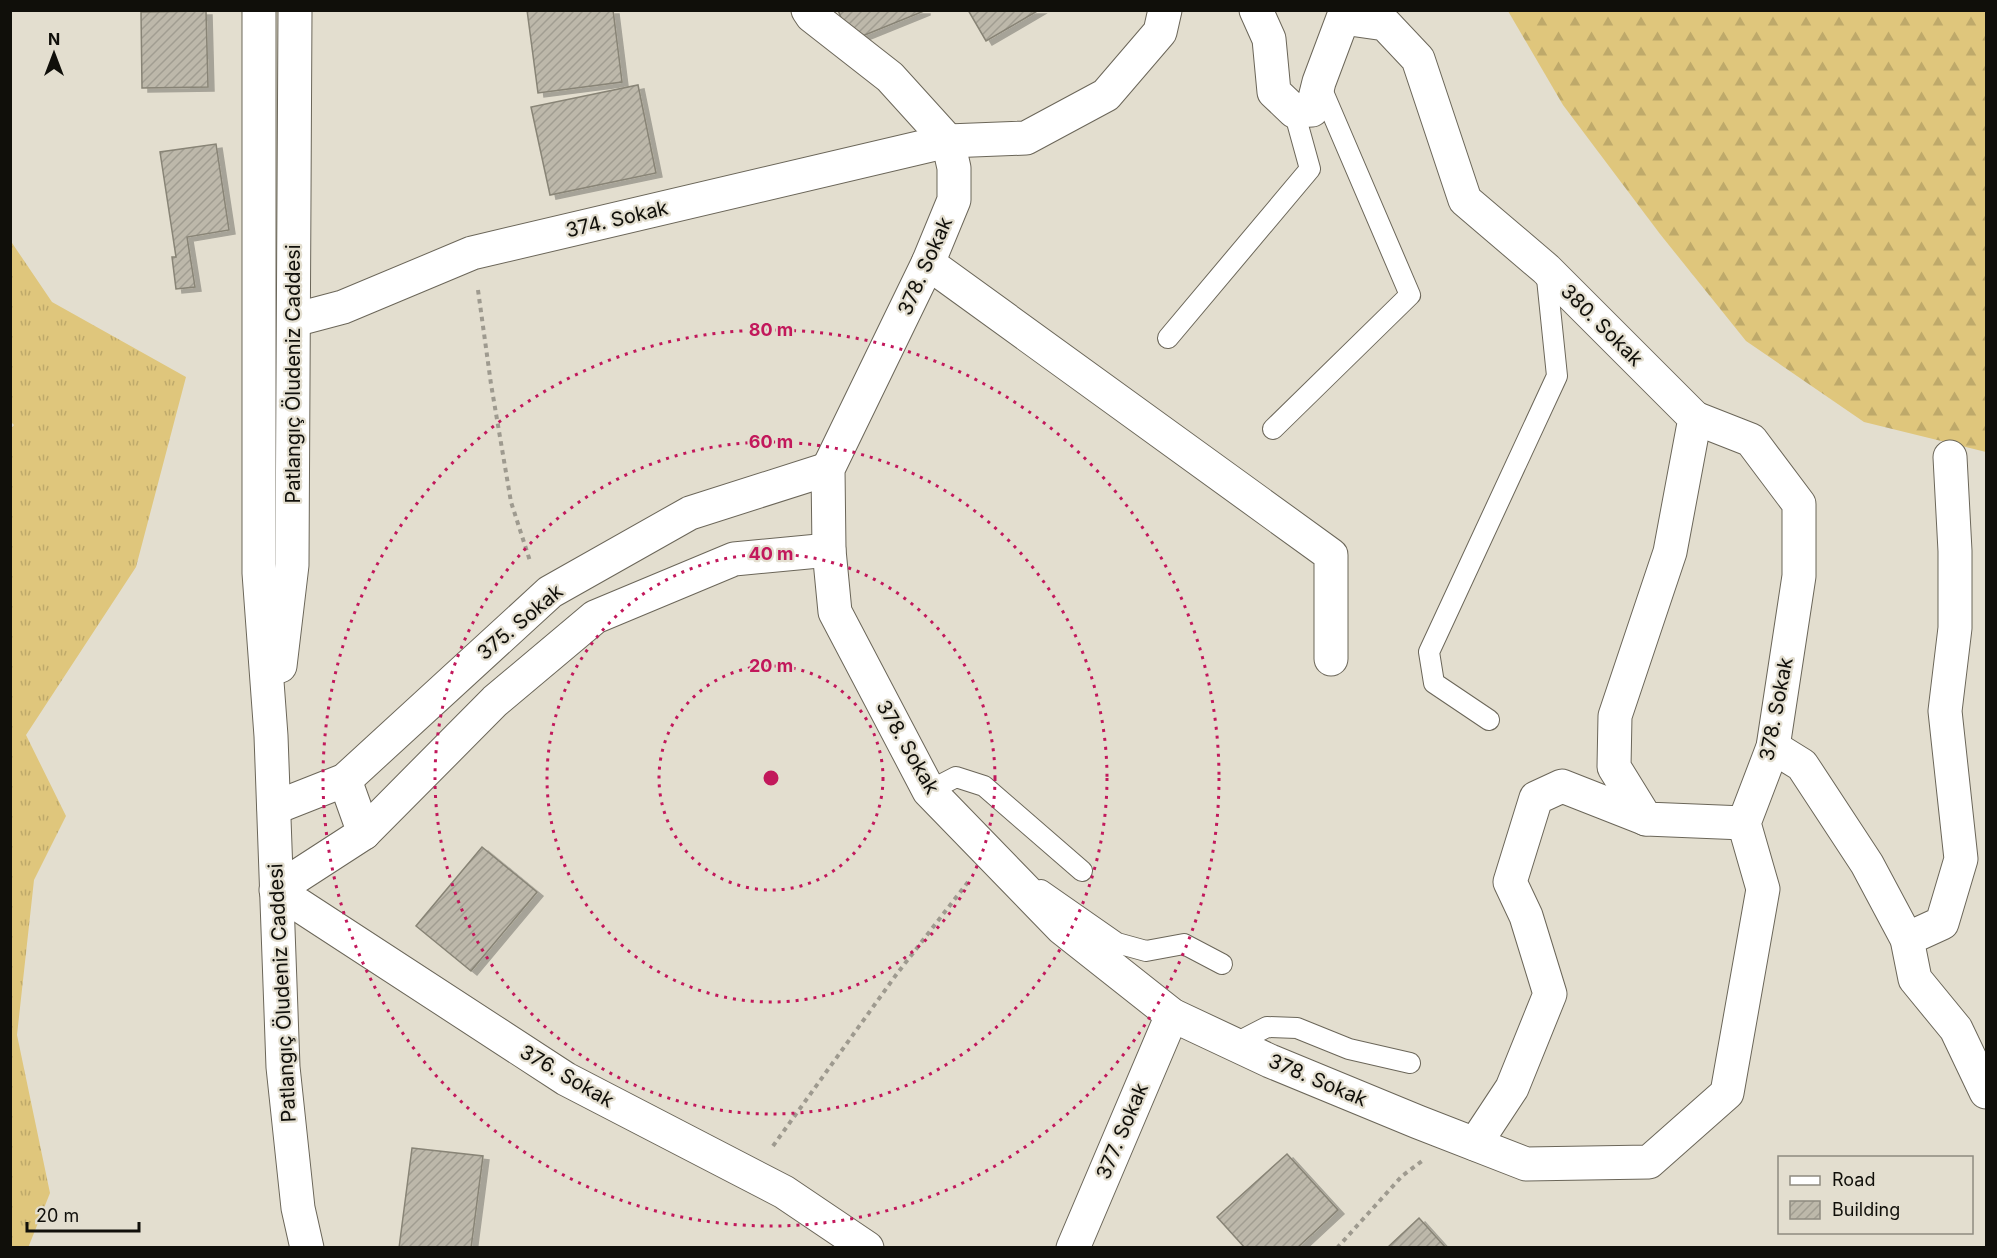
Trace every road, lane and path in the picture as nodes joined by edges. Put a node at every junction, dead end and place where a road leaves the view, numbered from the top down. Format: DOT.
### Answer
graph roads {
  1 [pos="260,10"];
  2 [pos="295,10"];
  3 [pos="808,10"];
  4 [pos="1165,10"];
  5 [pos="1256,10"];
  6 [pos="1319,82"];
  7 [pos="1294,111"];
  8 [pos="948,141"];
  9 [pos="472,253"];
  10 [pos="928,263"];
  11 [pos="1546,269"];
  12 [pos="294,320"];
  13 [pos="1168,338"];
  14 [pos="1695,418"];
  15 [pos="1273,429"];
  16 [pos="1950,457"];
  17 [pos="828,469"];
  18 [pos="829,550"];
  19 [pos="550,592"];
  20 [pos="1331,659"];
  21 [pos="1489,720"];
  22 [pos="271,736"];
  23 [pos="1773,747"];
  24 [pos="345,780"];
  25 [pos="928,791"];
  26 [pos="274,808"];
  27 [pos="1646,819"];
  28 [pos="1744,823"];
  29 [pos="364,833"];
  30 [pos="990,854"];
  31 [pos="1082,871"];
  32 [pos="276,890"];
  33 [pos="1907,939"];
  34 [pos="1222,964"];
  35 [pos="1172,1015"];
  36 [pos="1234,1044"];
  37 [pos="1410,1063"];
  38 [pos="1986,1092"];
  39 [pos="1475,1144"];
  40 [pos="1430,1162"];
  41 [pos="752,1176"];
  42 [pos="857,1244"];
  43 [pos="307,1248"];
  44 [pos="1073,1248"];
  45 [pos="1337,1248"];
  1 -- 22 [label="street, Patlangıç Öludeniz Caddesi"];
  2 -- 12 [label="street, Patlangıç Öludeniz Caddesi"];
  3 -- 8 [label="street"];
  4 -- 8 [label="street, 374. Sokak"];
  5 -- 7 [label="street"];
  6 -- 7 [label="street, 380. Sokak"];
  6 -- 11 [label="street, 380. Sokak"];
  6 -- 15 [label="lane"];
  7 -- 13 [label="lane"];
  8 -- 9 [label="street, 374. Sokak"];
  8 -- 10 [label="street, 378. Sokak"];
  9 -- 12 [label="street, 374. Sokak"];
  9 -- 19 [label="path"];
  10 -- 17 [label="street, 378. Sokak"];
  10 -- 20 [label="street"];
  11 -- 14 [label="street, 380. Sokak"];
  11 -- 21 [label="lane"];
  12 -- 22 [label="street, Patlangıç Öludeniz Caddesi"];
  14 -- 23 [label="street, 378. Sokak"];
  14 -- 27 [label="street"];
  16 -- 33 [label="street"];
  17 -- 18 [label="street, 378. Sokak"];
  17 -- 19 [label="street, 375. Sokak"];
  18 -- 25 [label="street, 378. Sokak"];
  18 -- 29 [label="street"];
  19 -- 24 [label="street, 375. Sokak"];
  22 -- 26 [label="street, Patlangıç Öludeniz Caddesi"];
  23 -- 28 [label="street, 378. Sokak"];
  23 -- 33 [label="street"];
  24 -- 26 [label="street, 375. Sokak"];
  24 -- 29 [label="street"];
  25 -- 30 [label="street, 378. Sokak"];
  25 -- 31 [label="lane"];
  26 -- 32 [label="street, Patlangıç Öludeniz Caddesi"];
  27 -- 28 [label="street"];
  27 -- 39 [label="street"];
  28 -- 39 [label="street, 378. Sokak"];
  29 -- 32 [label="street"];
  30 -- 34 [label="lane"];
  30 -- 35 [label="street, 378. Sokak"];
  30 -- 41 [label="path"];
  32 -- 41 [label="street, 376. Sokak"];
  32 -- 43 [label="street, Patlangıç Öludeniz Caddesi"];
  33 -- 38 [label="street"];
  35 -- 36 [label="street, 378. Sokak"];
  35 -- 44 [label="street, 377. Sokak"];
  36 -- 37 [label="lane"];
  36 -- 39 [label="street, 378. Sokak"];
  40 -- 45 [label="path"];
  41 -- 42 [label="street, 376. Sokak"];
}
